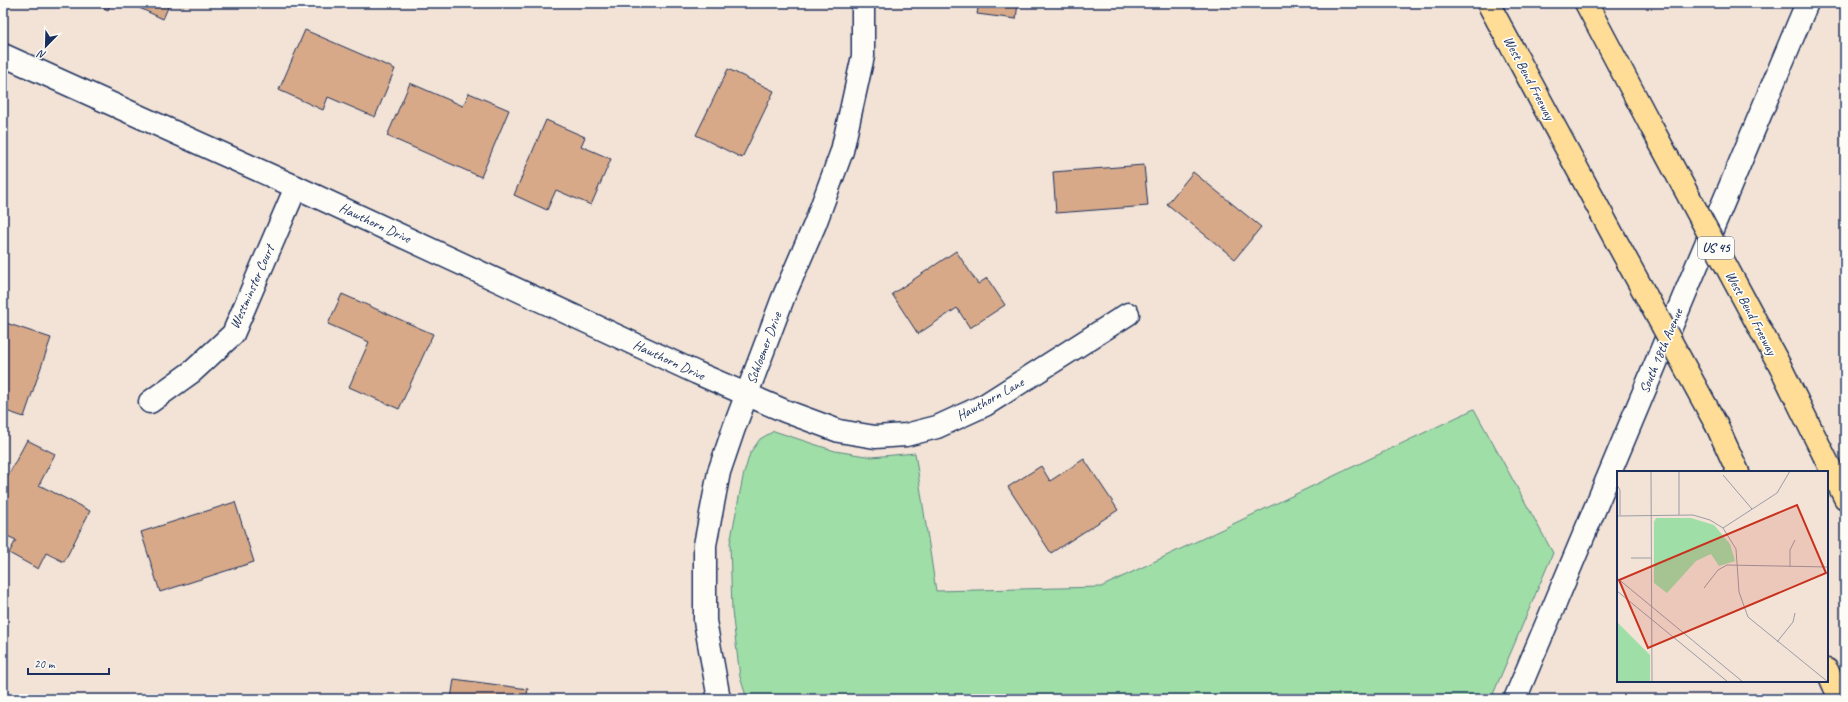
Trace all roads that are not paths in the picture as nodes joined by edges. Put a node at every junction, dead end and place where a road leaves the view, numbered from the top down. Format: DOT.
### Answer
graph roads {
  1 [pos="863,3"];
  2 [pos="1488,3"];
  3 [pos="1586,3"];
  4 [pos="1808,3"];
  5 [pos="3,55"];
  6 [pos="296,187"];
  7 [pos="1128,314"];
  8 [pos="746,394"];
  9 [pos="150,402"];
  10 [pos="1738,471"];
  11 [pos="1845,498"];
  12 [pos="1828,672"];
  13 [pos="719,699"];
  14 [pos="1515,699"];
  15 [pos="1840,699"];
  1 -- 8 [label="street, Schloemer Drive"];
  2 -- 10 [label="highway, West Bend Freeway, bridge"];
  3 -- 11 [label="highway, West Bend Freeway / US 45, bridge"];
  4 -- 14 [label="street, South 18th Avenue"];
  5 -- 6 [label="street, Hawthorn Drive"];
  6 -- 8 [label="street, Hawthorn Drive"];
  6 -- 9 [label="street, Westminster Court"];
  7 -- 8 [label="street, Hawthorn Lane"];
  8 -- 13 [label="street, Schloemer Drive"];
  12 -- 15 [label="highway"];
}
